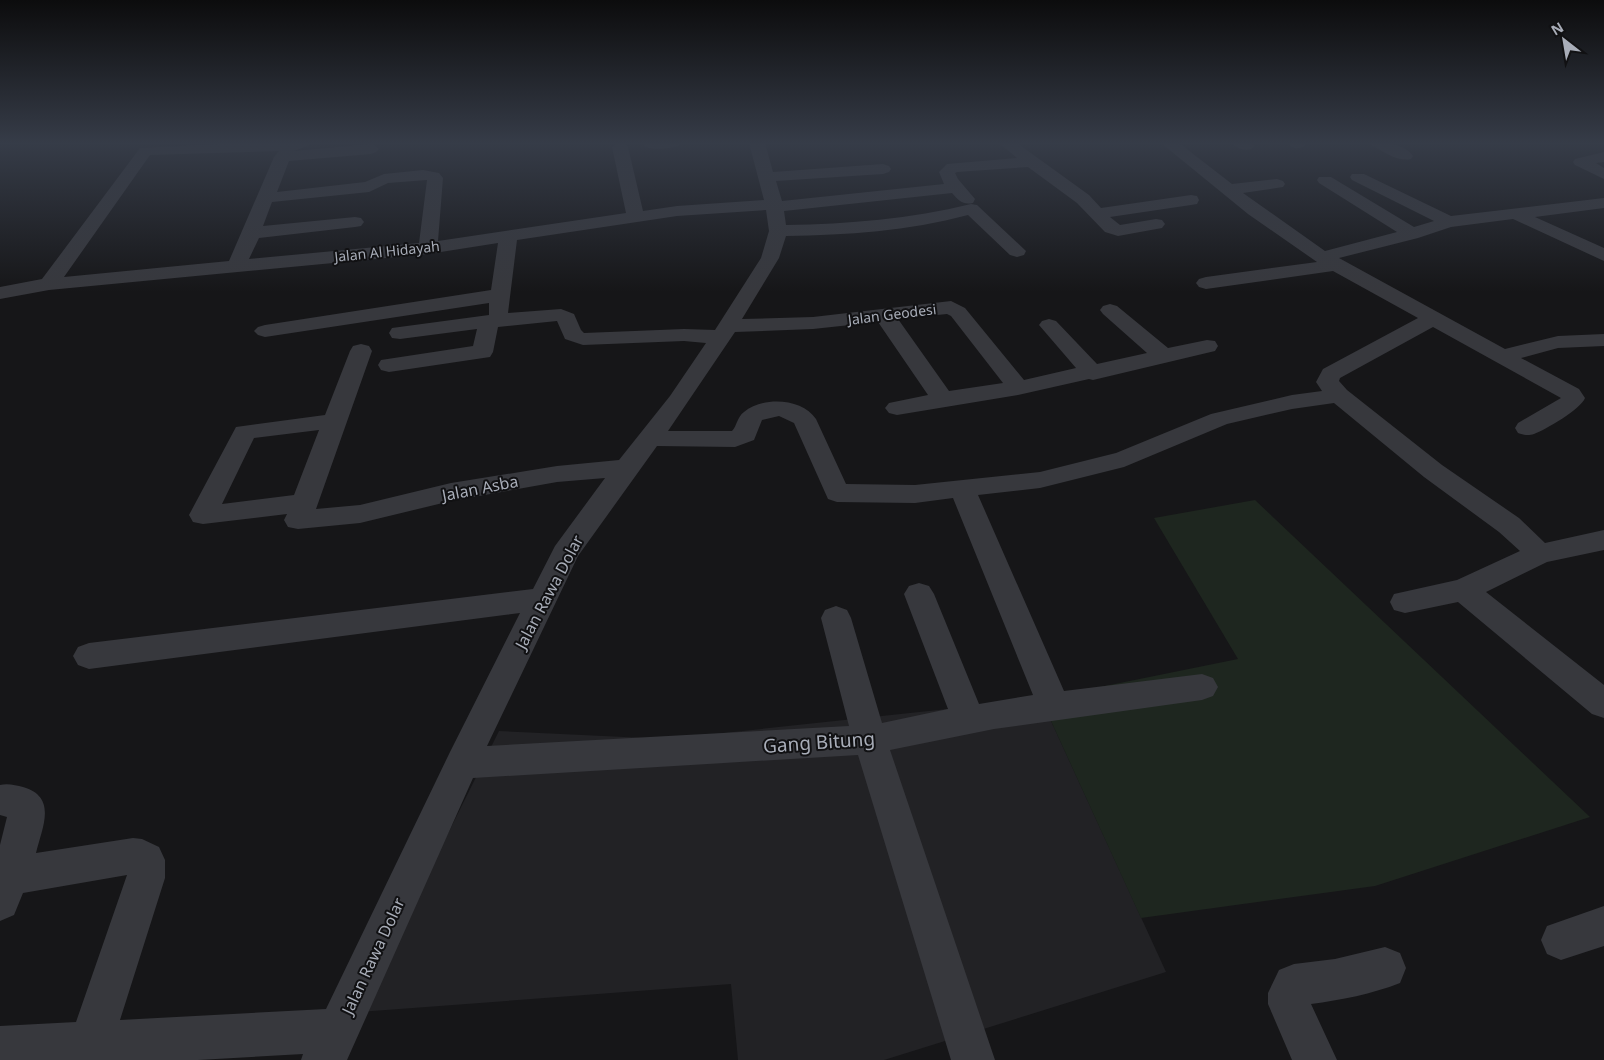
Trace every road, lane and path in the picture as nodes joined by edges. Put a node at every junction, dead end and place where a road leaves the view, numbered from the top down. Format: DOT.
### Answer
graph roads {
  1 [pos="115,192"];
  2 [pos="269,192"];
  3 [pos="319,192"];
  4 [pos="433,192"];
  5 [pos="630,192"];
  6 [pos="770,192"];
  7 [pos="925,192"];
  8 [pos="960,192"];
  9 [pos="1074,192"];
  10 [pos="1132,192"];
  11 [pos="1232,192"];
  12 [pos="1345,192"];
  13 [pos="1388,192"];
  14 [pos="1118,194"];
  15 [pos="264,198"];
  16 [pos="1191,200"];
  17 [pos="1604,203"];
  18 [pos="1099,205"];
  19 [pos="971,209"];
  20 [pos="1513,213"];
  21 [pos="776,214"];
  22 [pos="636,217"];
  23 [pos="1449,222"];
  24 [pos="1156,224"];
  25 [pos="352,228"];
  26 [pos="1412,234"];
  27 [pos="508,237"];
  28 [pos="245,248"];
  29 [pos="428,248"];
  30 [pos="1017,251"];
  31 [pos="1604,255"];
  32 [pos="156,257"];
  33 [pos="112,261"];
  34 [pos="1329,261"];
  35 [pos="64,264"];
  36 [pos="1206,283"];
  37 [pos="49,284"];
  38 [pos="0,293"];
  39 [pos="499,295"];
  40 [pos="1110,310"];
  41 [pos="884,314"];
  42 [pos="1432,318"];
  43 [pos="494,321"];
  44 [pos="1049,326"];
  45 [pos="265,331"];
  46 [pos="724,332"];
  47 [pos="400,333"];
  48 [pos="1604,340"];
  49 [pos="1207,346"];
  50 [pos="361,351"];
  51 [pos="1165,357"];
  52 [pos="1503,357"];
  53 [pos="389,365"];
  54 [pos="1094,373"];
  55 [pos="1018,388"];
  56 [pos="1339,395"];
  57 [pos="943,399"];
  58 [pos="897,408"];
  59 [pos="335,421"];
  60 [pos="1528,428"];
  61 [pos="650,438"];
  62 [pos="628,468"];
  63 [pos="962,488"];
  64 [pos="304,503"];
  65 [pos="1604,540"];
  66 [pos="1540,554"];
  67 [pos="1463,590"];
  68 [pos="919,594"];
  69 [pos="543,599"];
  70 [pos="1405,602"];
  71 [pos="836,618"];
  72 [pos="89,656"];
  73 [pos="1202,687"];
  74 [pos="1604,704"];
  75 [pos="1054,706"];
  76 [pos="969,720"];
  77 [pos="870,740"];
  78 [pos="462,763"];
  79 [pos="5,800"];
  80 [pos="6,889"];
  81 [pos="1604,926"];
  82 [pos="1560,940"];
  83 [pos="1385,968"];
  84 [pos="91,1042"];
  85 [pos="331,1045"];
  86 [pos="0,1048"];
  87 [pos="973,1060"];
  88 [pos="1315,1060"];
  1 -- 35 [label="street"];
  2 -- 15 [label="street"];
  3 -- 15 [label="street"];
  4 -- 29 [label="street"];
  5 -- 22 [label="street"];
  6 -- 21 [label="street"];
  7 -- 21 [label="street"];
  8 -- 19 [label="street"];
  9 -- 18 [label="street"];
  10 -- 14 [label="street"];
  11 -- 34 [label="street"];
  12 -- 26 [label="street"];
  13 -- 23 [label="street"];
  15 -- 28 [label="street"];
  16 -- 18 [label="street"];
  17 -- 20 [label="street"];
  18 -- 24 [label="street"];
  19 -- 21 [label="street"];
  19 -- 30 [label="street"];
  20 -- 23 [label="street"];
  20 -- 31 [label="street"];
  21 -- 22 [label="street, Jalan Al Hidayah"];
  21 -- 46 [label="street, Jalan Rawa Dolar"];
  22 -- 27 [label="street, Jalan Al Hidayah"];
  23 -- 26 [label="street"];
  25 -- 28 [label="street"];
  26 -- 34 [label="street"];
  27 -- 29 [label="street, Jalan Al Hidayah"];
  27 -- 39 [label="street"];
  28 -- 29 [label="street, Jalan Al Hidayah"];
  28 -- 32 [label="street"];
  28 -- 37 [label="street, Jalan Al Hidayah"];
  33 -- 35 [label="street"];
  34 -- 36 [label="street"];
  34 -- 42 [label="street"];
  35 -- 37 [label="street"];
  37 -- 38 [label="street, Jalan Al Hidayah"];
  39 -- 43 [label="street"];
  39 -- 45 [label="street"];
  40 -- 51 [label="street"];
  41 -- 46 [label="street, Jalan Geodesi"];
  41 -- 55 [label="street, Jalan Geodesi"];
  41 -- 57 [label="street"];
  42 -- 52 [label="street"];
  42 -- 56 [label="street"];
  43 -- 46 [label="street, Jalan Geodesi"];
  43 -- 47 [label="street"];
  43 -- 53 [label="street"];
  44 -- 54 [label="street"];
  46 -- 61 [label="street, Jalan Rawa Dolar"];
  48 -- 52 [label="street"];
  49 -- 51 [label="street"];
  50 -- 59 [label="street"];
  51 -- 54 [label="street"];
  52 -- 60 [label="street"];
  54 -- 55 [label="street"];
  55 -- 57 [label="street"];
  56 -- 63 [label="street"];
  56 -- 66 [label="street"];
  57 -- 58 [label="street"];
  59 -- 64 [label="street"];
  59 -- 64 [label="street"];
  61 -- 62 [label="street, Jalan Rawa Dolar"];
  61 -- 63 [label="street"];
  62 -- 64 [label="street, Jalan Asba"];
  62 -- 69 [label="street, Jalan Rawa Dolar"];
  63 -- 75 [label="street"];
  65 -- 66 [label="street"];
  66 -- 67 [label="street"];
  67 -- 70 [label="street"];
  67 -- 74 [label="street"];
  68 -- 76 [label="street"];
  69 -- 72 [label="street"];
  69 -- 78 [label="street, Jalan Rawa Dolar"];
  71 -- 77 [label="street"];
  73 -- 75 [label="street, Gang Bitung"];
  75 -- 76 [label="street, Gang Bitung"];
  76 -- 77 [label="street, Gang Bitung"];
  77 -- 78 [label="street, Gang Bitung"];
  77 -- 87 [label="street"];
  78 -- 85 [label="street, Jalan Rawa Dolar"];
  79 -- 80 [label="street"];
  80 -- 84 [label="street"];
  81 -- 82 [label="street"];
  83 -- 88 [label="street"];
  84 -- 85 [label="street"];
  84 -- 86 [label="street"];
}
